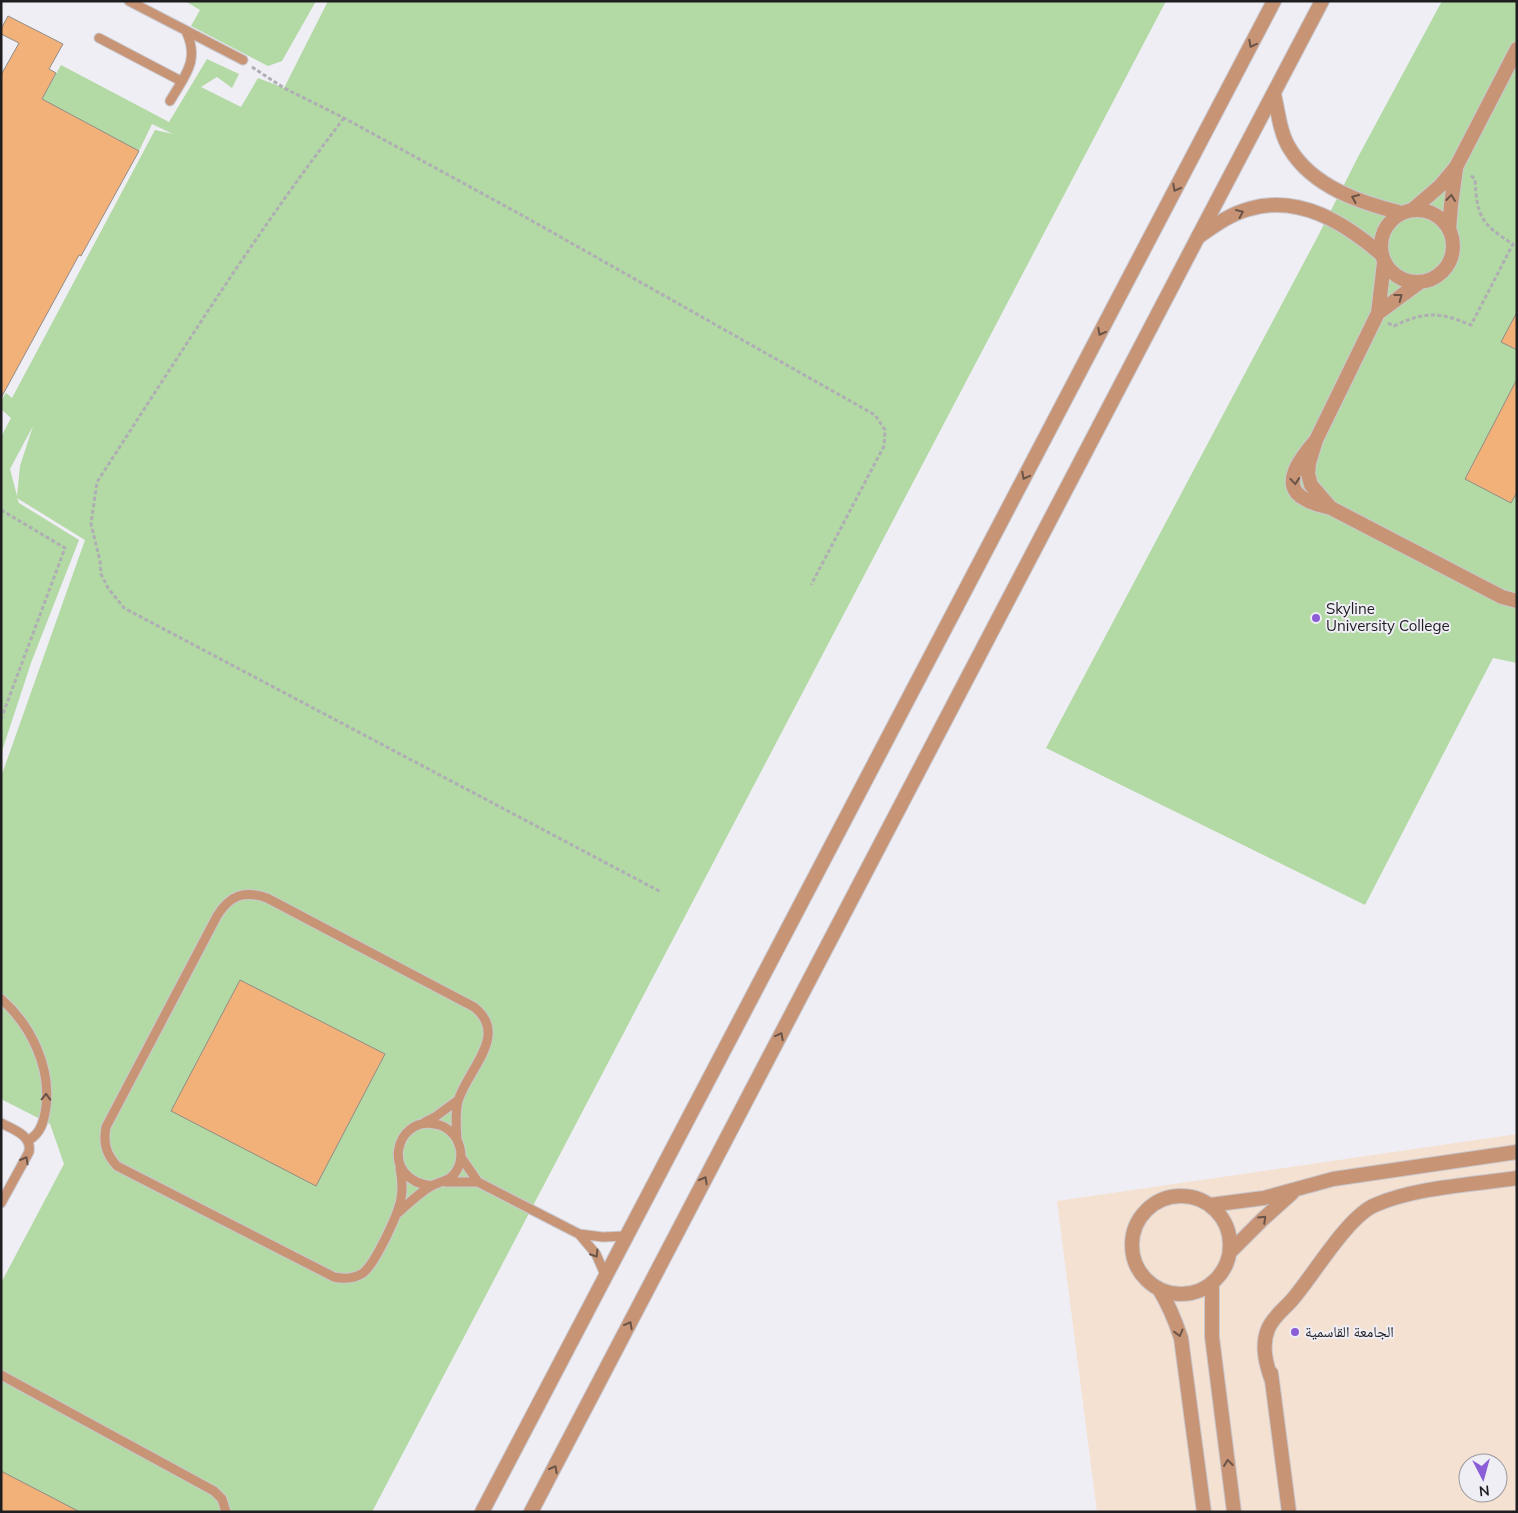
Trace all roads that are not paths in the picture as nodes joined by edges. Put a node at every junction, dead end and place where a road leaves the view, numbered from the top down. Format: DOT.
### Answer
graph roads {
  1 [pos="130,1"];
  2 [pos="1274,1"];
  3 [pos="1322,1"];
  4 [pos="186,30"];
  5 [pos="99,38"];
  6 [pos="1517,49"];
  7 [pos="243,60"];
  8 [pos="181,81"];
  9 [pos="1274,94"];
  10 [pos="170,101"];
  11 [pos="1456,166"];
  12 [pos="1407,212"];
  13 [pos="1449,230"];
  14 [pos="1198,236"];
  15 [pos="1383,259"];
  16 [pos="1420,282"];
  17 [pos="1377,315"];
  18 [pos="1502,597"];
  19 [pos="1517,600"];
  20 [pos="1517,611"];
  21 [pos="1,999"];
  22 [pos="458,1100"];
  23 [pos="1,1123"];
  24 [pos="422,1124"];
  25 [pos="29,1140"];
  26 [pos="457,1140"];
  27 [pos="1517,1152"];
  28 [pos="461,1156"];
  29 [pos="400,1168"];
  30 [pos="1517,1178"];
  31 [pos="444,1182"];
  32 [pos="478,1182"];
  33 [pos="432,1186"];
  34 [pos="1298,1188"];
  35 [pos="1,1203"];
  36 [pos="1210,1205"];
  37 [pos="398,1213"];
  38 [pos="579,1234"];
  39 [pos="626,1236"];
  40 [pos="1230,1252"];
  41 [pos="606,1277"];
  42 [pos="1212,1284"];
  43 [pos="1159,1289"];
  44 [pos="1,1376"];
  45 [pos="226,1512"];
  46 [pos="482,1512"];
  47 [pos="531,1512"];
  48 [pos="1204,1512"];
  49 [pos="1234,1512"];
  50 [pos="1289,1512"];
  1 -- 4 [label="lane"];
  2 -- 39 [label="street, one-way"];
  3 -- 9 [label="street"];
  4 -- 7 [label="lane"];
  4 -- 8 [label="lane"];
  5 -- 8 [label="lane"];
  6 -- 11 [label="street"];
  8 -- 10 [label="lane"];
  12 -- 9 [label="street, one-way"];
  9 -- 14 [label="street"];
  11 -- 12 [label="street"];
  13 -- 11 [label="street, one-way"];
  12 -- 13 [label="street"];
  12 -- 15 [label="street"];
  13 -- 16 [label="street"];
  14 -- 15 [label="street, one-way"];
  47 -- 14 [label="street, one-way"];
  15 -- 16 [label="street"];
  15 -- 17 [label="street"];
  17 -- 16 [label="street, one-way"];
  17 -- 18 [label="street"];
  18 -- 19 [label="street"];
  18 -- 20 [label="street"];
  25 -- 21 [label="lane, one-way"];
  22 -- 24 [label="lane"];
  22 -- 26 [label="lane"];
  22 -- 37 [label="lane"];
  23 -- 25 [label="lane"];
  24 -- 26 [label="lane"];
  24 -- 29 [label="lane"];
  35 -- 25 [label="lane, one-way"];
  26 -- 28 [label="lane"];
  27 -- 34 [label="street"];
  28 -- 31 [label="lane"];
  28 -- 32 [label="lane"];
  29 -- 33 [label="lane"];
  29 -- 37 [label="lane"];
  30 -- 50 [label="street"];
  31 -- 32 [label="lane"];
  31 -- 33 [label="lane"];
  32 -- 38 [label="lane"];
  33 -- 37 [label="lane"];
  34 -- 36 [label="street"];
  40 -- 34 [label="street, one-way"];
  36 -- 40 [label="street"];
  36 -- 43 [label="street"];
  38 -- 39 [label="lane"];
  38 -- 41 [label="lane, one-way"];
  39 -- 41 [label="street"];
  40 -- 42 [label="street"];
  41 -- 46 [label="street"];
  42 -- 43 [label="street"];
  49 -- 42 [label="street, one-way"];
  43 -- 48 [label="street, one-way"];
  44 -- 45 [label="lane"];
}
